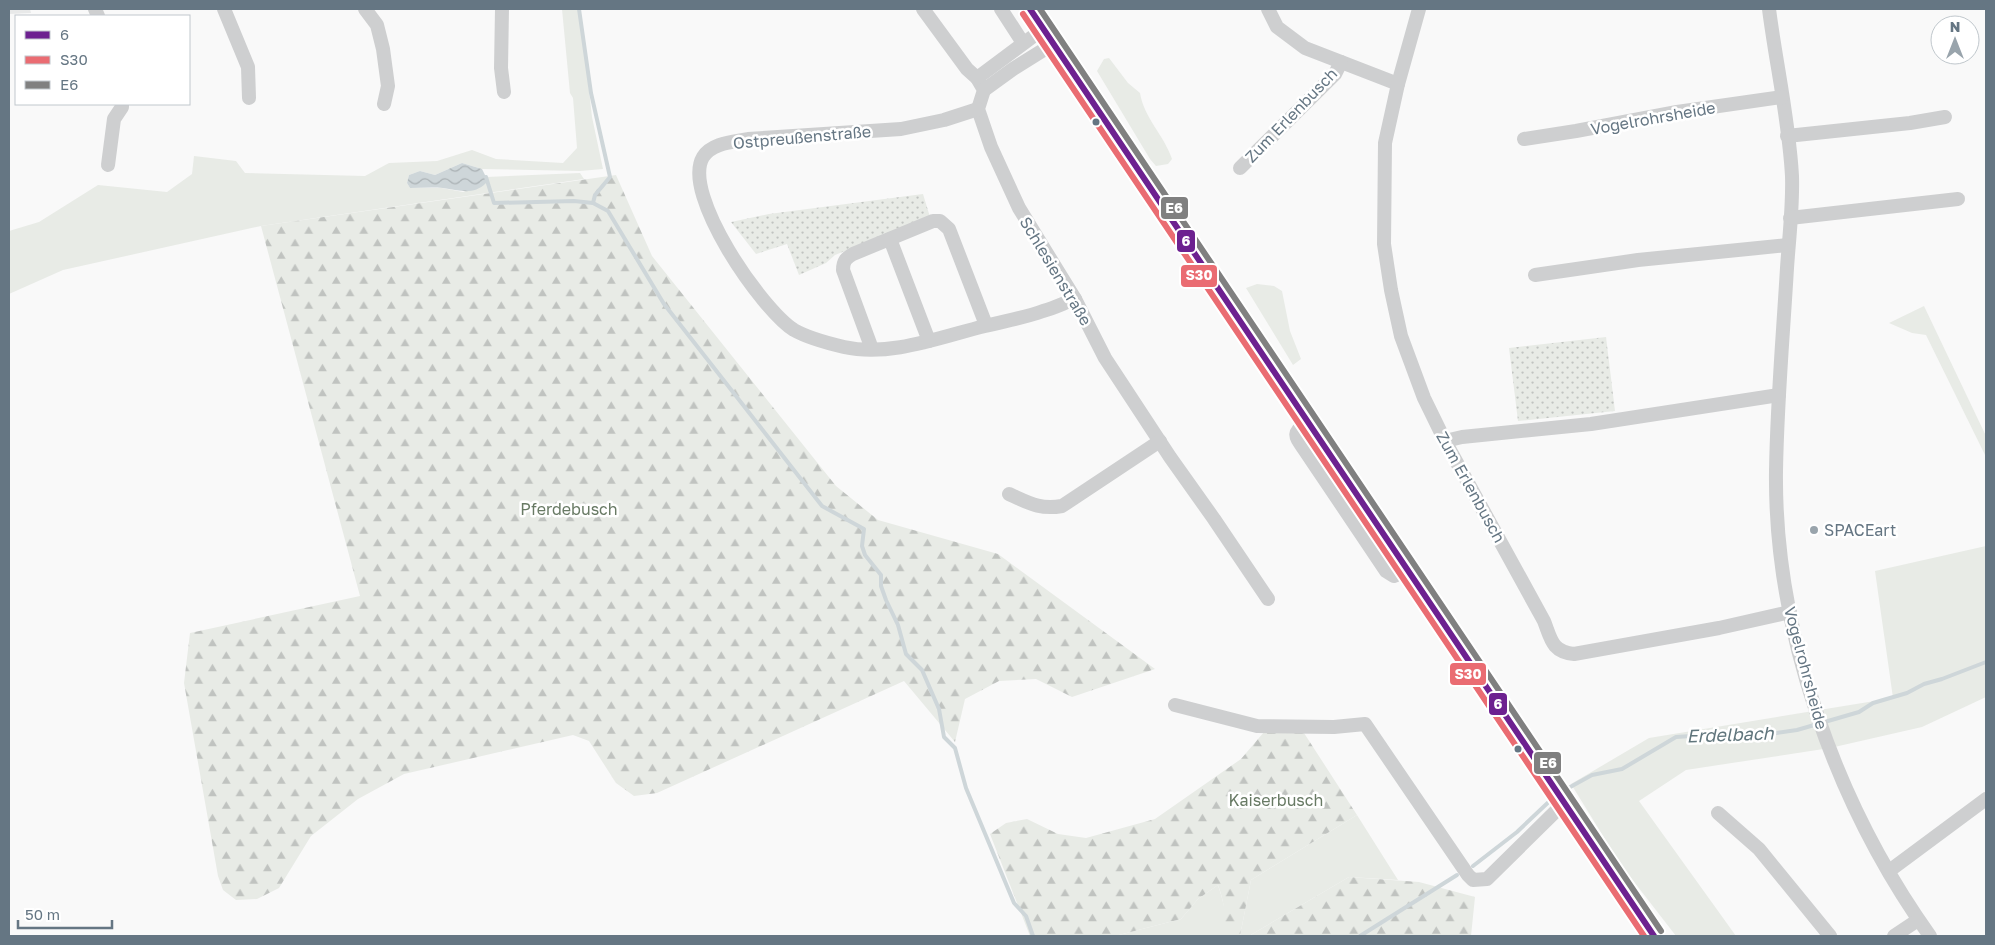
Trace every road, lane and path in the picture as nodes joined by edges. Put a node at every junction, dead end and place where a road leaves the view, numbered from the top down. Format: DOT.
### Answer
graph roads {
  1 [pos="224,9"];
  2 [pos="365,9"];
  3 [pos="502,9"];
  4 [pos="923,9"];
  5 [pos="1001,9"];
  6 [pos="1030,9"];
  7 [pos="1268,9"];
  8 [pos="1419,9"];
  9 [pos="1769,9"];
  10 [pos="1043,29"];
  11 [pos="1023,43"];
  12 [pos="1053,44"];
  13 [pos="1341,62"];
  14 [pos="981,84"];
  15 [pos="1398,84"];
  16 [pos="504,92"];
  17 [pos="1782,97"];
  18 [pos="248,98"];
  19 [pos="384,104"];
  20 [pos="122,106"];
  21 [pos="978,108"];
  22 [pos="1945,117"];
  23 [pos="1787,136"];
  24 [pos="1524,139"];
  25 [pos="108,165"];
  26 [pos="1240,168"];
  27 [pos="1958,199"];
  28 [pos="1790,218"];
  29 [pos="890,239"];
  30 [pos="1788,245"];
  31 [pos="1535,275"];
  32 [pos="1075,299"];
  33 [pos="986,325"];
  34 [pos="928,341"];
  35 [pos="872,349"];
  36 [pos="1779,395"];
  37 [pos="1160,441"];
  38 [pos="1445,441"];
  39 [pos="1009,494"];
  40 [pos="1268,599"];
  41 [pos="1790,612"];
  42 [pos="1176,705"];
  43 [pos="1560,799"];
  44 [pos="1986,799"];
  45 [pos="1718,813"];
  46 [pos="1888,871"];
  47 [pos="1918,920"];
  48 [pos="1654,936"];
  49 [pos="1830,936"];
  50 [pos="1894,936"];
  51 [pos="1930,936"];
  1 -- 18 [label="street"];
  2 -- 19 [label="street"];
  3 -- 16 [label="street"];
  4 -- 14 [label="street"];
  5 -- 11 [label="street"];
  6 -- 10 [label="main road"];
  7 -- 13 [label="street, Zum Erlenbusch"];
  8 -- 15 [label="street, Zum Erlenbusch"];
  9 -- 17 [label="street, Vogelrohrsheide"];
  10 -- 11 [label="street"];
  10 -- 12 [label="main road"];
  11 -- 14 [label="street"];
  12 -- 14 [label="street"];
  12 -- 43 [label="main road"];
  13 -- 15 [label="street, Zum Erlenbusch"];
  13 -- 26 [label="street, Zum Erlenbusch"];
  14 -- 21 [label="street"];
  15 -- 38 [label="street, Zum Erlenbusch"];
  17 -- 23 [label="street, Vogelrohrsheide"];
  17 -- 24 [label="street, Vogelrohrsheide"];
  20 -- 25 [label="street"];
  21 -- 32 [label="street, Schlesienstraße"];
  21 -- 35 [label="street, Ostpreußenstraße"];
  22 -- 23 [label="street"];
  23 -- 28 [label="street, Vogelrohrsheide"];
  27 -- 28 [label="street"];
  28 -- 30 [label="street, Vogelrohrsheide"];
  29 -- 33 [label="street"];
  29 -- 34 [label="street"];
  29 -- 35 [label="street"];
  30 -- 31 [label="street"];
  30 -- 36 [label="street, Vogelrohrsheide"];
  32 -- 33 [label="street, Ostpreußenstraße"];
  32 -- 37 [label="street, Schlesienstraße"];
  33 -- 34 [label="street, Ostpreußenstraße"];
  34 -- 35 [label="street, Ostpreußenstraße"];
  36 -- 38 [label="street"];
  36 -- 41 [label="street, Vogelrohrsheide"];
  37 -- 39 [label="street"];
  37 -- 40 [label="street, Schlesienstraße"];
  38 -- 41 [label="street, Zum Erlenbusch"];
  41 -- 46 [label="street, Vogelrohrsheide"];
  42 -- 43 [label="street"];
  43 -- 48 [label="main road"];
  44 -- 46 [label="street"];
  45 -- 49 [label="street"];
  46 -- 47 [label="street, Vogelrohrsheide"];
  47 -- 50 [label="street"];
  47 -- 51 [label="street, Vogelrohrsheide"];
}
